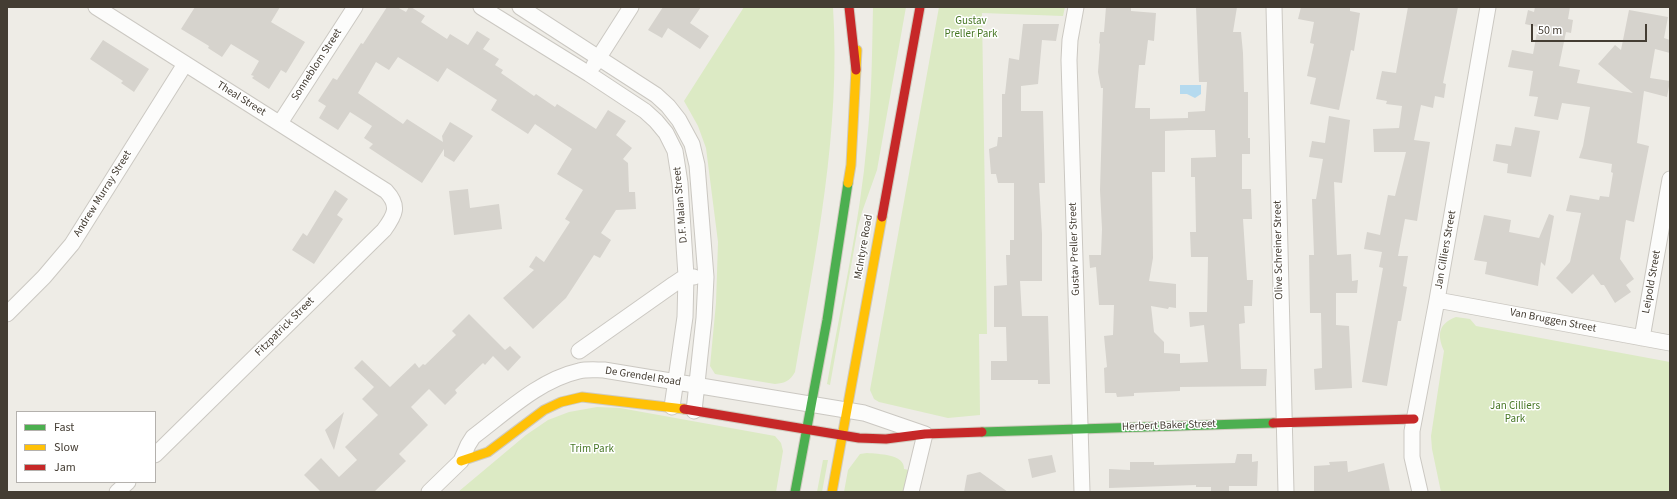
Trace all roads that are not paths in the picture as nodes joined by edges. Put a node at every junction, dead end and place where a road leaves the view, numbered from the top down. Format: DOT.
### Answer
graph roads {
  1 [pos="96,7"];
  2 [pos="355,7"];
  3 [pos="481,7"];
  4 [pos="520,7"];
  5 [pos="631,7"];
  6 [pos="849,7"];
  7 [pos="920,7"];
  8 [pos="1076,7"];
  9 [pos="1274,7"];
  10 [pos="1488,7"];
  11 [pos="859,18"];
  12 [pos="599,58"];
  13 [pos="185,64"];
  14 [pos="856,70"];
  15 [pos="589,74"];
  16 [pos="280,123"];
  17 [pos="1670,179"];
  18 [pos="386,191"];
  19 [pos="686,276"];
  20 [pos="706,277"];
  21 [pos="1437,300"];
  22 [pos="7,314"];
  23 [pos="1642,338"];
  24 [pos="1670,343"];
  25 [pos="579,351"];
  26 [pos="676,382"];
  27 [pos="698,386"];
  28 [pos="810,404"];
  29 [pos="672,407"];
  30 [pos="846,410"];
  31 [pos="694,411"];
  32 [pos="1414,419"];
  33 [pos="1284,423"];
  34 [pos="1080,429"];
  35 [pos="806,430"];
  36 [pos="925,434"];
  37 [pos="841,436"];
  38 [pos="156,454"];
  39 [pos="461,461"];
  40 [pos="127,483"];
  41 [pos="118,492"];
  42 [pos="429,492"];
  43 [pos="795,492"];
  44 [pos="832,492"];
  45 [pos="911,492"];
  46 [pos="1082,492"];
  47 [pos="1286,492"];
  48 [pos="1420,492"];
  1 -- 13 [label="street, Theal Street"];
  2 -- 16 [label="street, Sonneblom Street"];
  3 -- 15 [label="street, D.F. Malan Street"];
  4 -- 12 [label="street, D.F. Malan Street"];
  5 -- 12 [label="street"];
  6 -- 14 [label="main road"];
  7 -- 30 [label="main road, McIntyre Road"];
  8 -- 34 [label="street, Gustav Preller Street"];
  9 -- 33 [label="street, Olive Schreiner Street"];
  10 -- 21 [label="street, Jan Cilliers Street"];
  11 -- 14 [label="main road"];
  12 -- 15 [label="street"];
  12 -- 20 [label="street, D.F. Malan Street"];
  13 -- 16 [label="street, Theal Street"];
  13 -- 22 [label="street, Andrew Murray Street"];
  14 -- 28 [label="main road"];
  15 -- 19 [label="street, D.F. Malan Street"];
  16 -- 18 [label="street, Theal Street"];
  17 -- 23 [label="street, Leipold Street"];
  18 -- 38 [label="street, Fitzpatrick Street"];
  19 -- 20 [label="street"];
  19 -- 25 [label="street"];
  19 -- 26 [label="street, D.F. Malan Street"];
  20 -- 27 [label="street, D.F. Malan Street"];
  21 -- 23 [label="street, Van Bruggen Street"];
  21 -- 32 [label="street, Jan Cilliers Street"];
  23 -- 24 [label="street, Van Bruggen Street"];
  26 -- 27 [label="street, De Grendel Road"];
  26 -- 29 [label="street, D.F. Malan Street"];
  26 -- 39 [label="street, De Grendel Road"];
  27 -- 28 [label="street, De Grendel Road"];
  27 -- 31 [label="street, D.F. Malan Street"];
  28 -- 30 [label="street, De Grendel Road"];
  28 -- 35 [label="main road"];
  29 -- 31 [label="main road, De Grendel Road"];
  29 -- 39 [label="main road, De Grendel Road"];
  30 -- 36 [label="street, Herbert Baker Street"];
  30 -- 37 [label="main road, McIntyre Road"];
  31 -- 35 [label="main road, De Grendel Road"];
  32 -- 33 [label="main road, Herbert Baker Street"];
  32 -- 48 [label="street, Jan Cilliers Street"];
  33 -- 34 [label="main road, Herbert Baker Street"];
  33 -- 47 [label="street, Olive Schreiner Street"];
  34 -- 36 [label="main road, Herbert Baker Street"];
  34 -- 46 [label="street, Gustav Preller Street"];
  35 -- 37 [label="main road, De Grendel Road"];
  35 -- 43 [label="main road"];
  36 -- 37 [label="main road, Herbert Baker Street"];
  36 -- 45 [label="street"];
  37 -- 44 [label="main road, McIntyre Road"];
  39 -- 42 [label="street, De Grendel Road"];
  40 -- 41 [label="street"];
}
